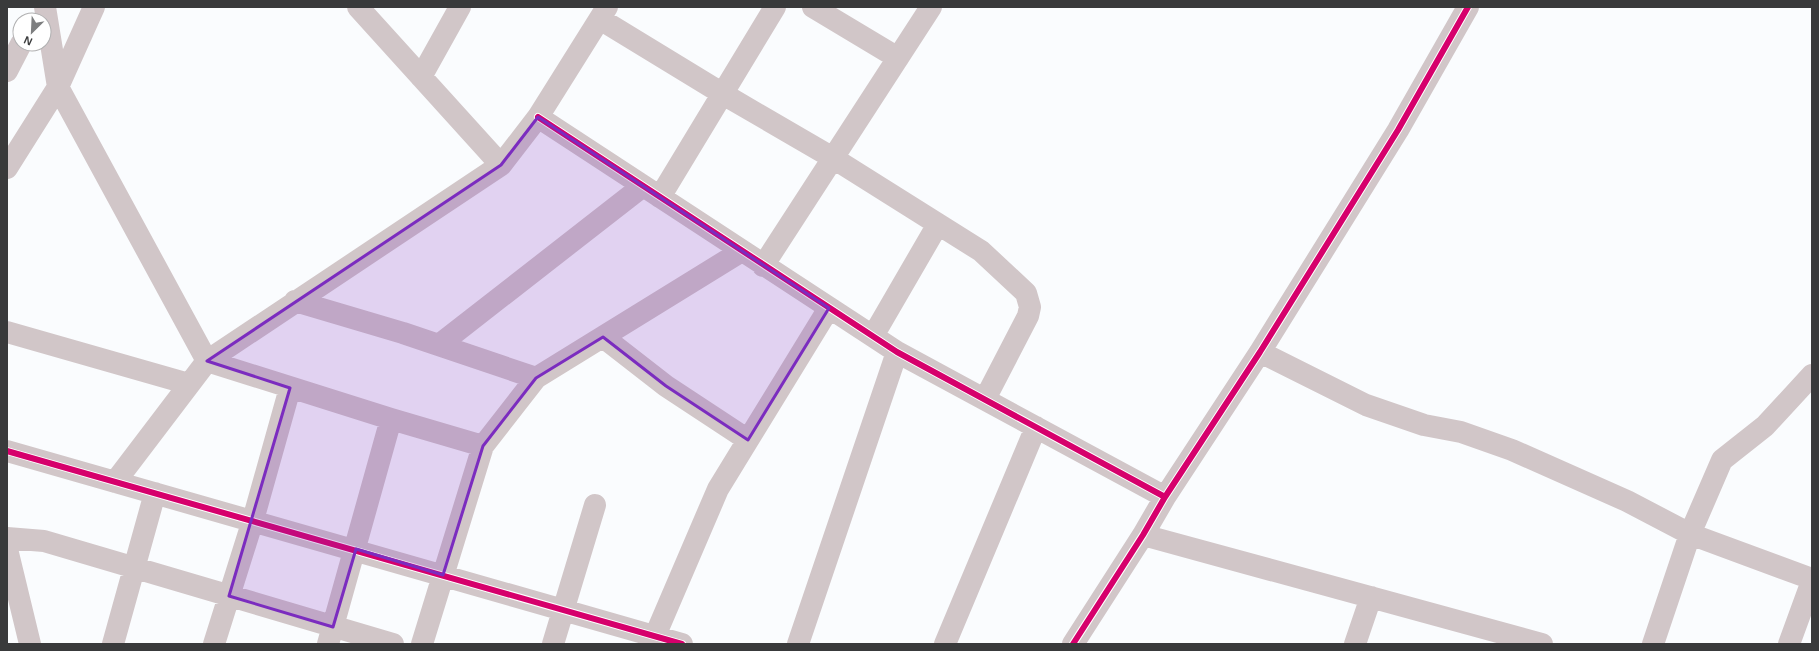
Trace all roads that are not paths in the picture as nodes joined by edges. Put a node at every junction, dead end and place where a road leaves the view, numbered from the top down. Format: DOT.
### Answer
graph roads {
  1 [pos="45,7"];
  2 [pos="94,7"];
  3 [pos="358,7"];
  4 [pos="460,7"];
  5 [pos="775,7"];
  6 [pos="813,7"];
  7 [pos="931,7"];
  8 [pos="1468,7"];
  9 [pos="604,13"];
  10 [pos="17,52"];
  11 [pos="898,58"];
  12 [pos="7,71"];
  13 [pos="421,77"];
  14 [pos="58,87"];
  15 [pos="723,94"];
  16 [pos="538,117"];
  17 [pos="833,158"];
  18 [pos="501,165"];
  19 [pos="7,168"];
  20 [pos="652,191"];
  21 [pos="938,224"];
  22 [pos="742,251"];
  23 [pos="763,266"];
  24 [pos="295,301"];
  25 [pos="829,308"];
  26 [pos="7,332"];
  27 [pos="873,336"];
  28 [pos="603,337"];
  29 [pos="439,345"];
  30 [pos="897,352"];
  31 [pos="1260,352"];
  32 [pos="207,361"];
  33 [pos="1812,376"];
  34 [pos="536,378"];
  35 [pos="189,384"];
  36 [pos="290,388"];
  37 [pos="985,399"];
  38 [pos="391,419"];
  39 [pos="1036,427"];
  40 [pos="748,440"];
  41 [pos="483,446"];
  42 [pos="7,451"];
  43 [pos="115,482"];
  44 [pos="155,493"];
  45 [pos="1165,497"];
  46 [pos="595,505"];
  47 [pos="253,520"];
  48 [pos="1690,534"];
  49 [pos="1143,535"];
  50 [pos="7,538"];
  51 [pos="7,548"];
  52 [pos="356,549"];
  53 [pos="134,568"];
  54 [pos="443,575"];
  55 [pos="1812,580"];
  56 [pos="229,596"];
  57 [pos="1371,597"];
  58 [pos="563,610"];
  59 [pos="330,635"];
  60 [pos="655,636"];
  61 [pos="30,644"];
  62 [pos="113,644"];
  63 [pos="214,644"];
  64 [pos="393,644"];
  65 [pos="422,644"];
  66 [pos="553,644"];
  67 [pos="682,644"];
  68 [pos="798,644"];
  69 [pos="945,644"];
  70 [pos="1073,644"];
  71 [pos="1355,644"];
  72 [pos="1541,644"];
  73 [pos="1653,644"];
  74 [pos="1789,644"];
  1 -- 14 [label="street"];
  2 -- 14 [label="street"];
  3 -- 13 [label="street"];
  4 -- 13 [label="street"];
  5 -- 15 [label="street"];
  6 -- 11 [label="street"];
  7 -- 11 [label="street"];
  8 -- 31 [label="street"];
  9 -- 15 [label="street"];
  9 -- 16 [label="street"];
  10 -- 12 [label="street"];
  11 -- 17 [label="street"];
  13 -- 18 [label="street"];
  14 -- 19 [label="street"];
  14 -- 32 [label="street"];
  15 -- 17 [label="street"];
  15 -- 20 [label="street"];
  16 -- 18 [label="street"];
  16 -- 20 [label="street"];
  17 -- 21 [label="street"];
  17 -- 23 [label="street"];
  18 -- 24 [label="street"];
  20 -- 22 [label="street"];
  20 -- 29 [label="street"];
  21 -- 27 [label="street"];
  21 -- 37 [label="street"];
  22 -- 23 [label="street"];
  22 -- 28 [label="street"];
  23 -- 25 [label="street"];
  24 -- 29 [label="street"];
  24 -- 32 [label="street"];
  25 -- 27 [label="street"];
  25 -- 40 [label="street"];
  26 -- 35 [label="street"];
  27 -- 30 [label="street"];
  28 -- 34 [label="street"];
  28 -- 40 [label="street"];
  29 -- 34 [label="street"];
  30 -- 37 [label="street"];
  30 -- 68 [label="street"];
  31 -- 45 [label="street"];
  31 -- 48 [label="street"];
  32 -- 35 [label="street"];
  32 -- 36 [label="street"];
  33 -- 48 [label="street"];
  34 -- 41 [label="street"];
  35 -- 43 [label="street"];
  36 -- 38 [label="street"];
  36 -- 47 [label="street"];
  37 -- 39 [label="street"];
  38 -- 41 [label="street"];
  38 -- 52 [label="street"];
  39 -- 45 [label="street"];
  39 -- 69 [label="street"];
  40 -- 60 [label="street"];
  41 -- 54 [label="street"];
  42 -- 43 [label="street"];
  43 -- 44 [label="street"];
  44 -- 47 [label="street"];
  44 -- 53 [label="street"];
  45 -- 49 [label="street"];
  46 -- 58 [label="street"];
  47 -- 52 [label="street"];
  47 -- 56 [label="street"];
  48 -- 55 [label="street"];
  48 -- 73 [label="street"];
  49 -- 57 [label="street"];
  49 -- 70 [label="street"];
  50 -- 53 [label="street"];
  51 -- 61 [label="street"];
  52 -- 54 [label="street"];
  52 -- 59 [label="street"];
  53 -- 56 [label="street"];
  53 -- 62 [label="street"];
  54 -- 58 [label="street"];
  54 -- 65 [label="street"];
  55 -- 74 [label="street"];
  56 -- 59 [label="street"];
  56 -- 63 [label="street"];
  57 -- 71 [label="street"];
  57 -- 72 [label="street"];
  58 -- 60 [label="street"];
  58 -- 66 [label="street"];
  59 -- 64 [label="street"];
  60 -- 67 [label="street"];
}
